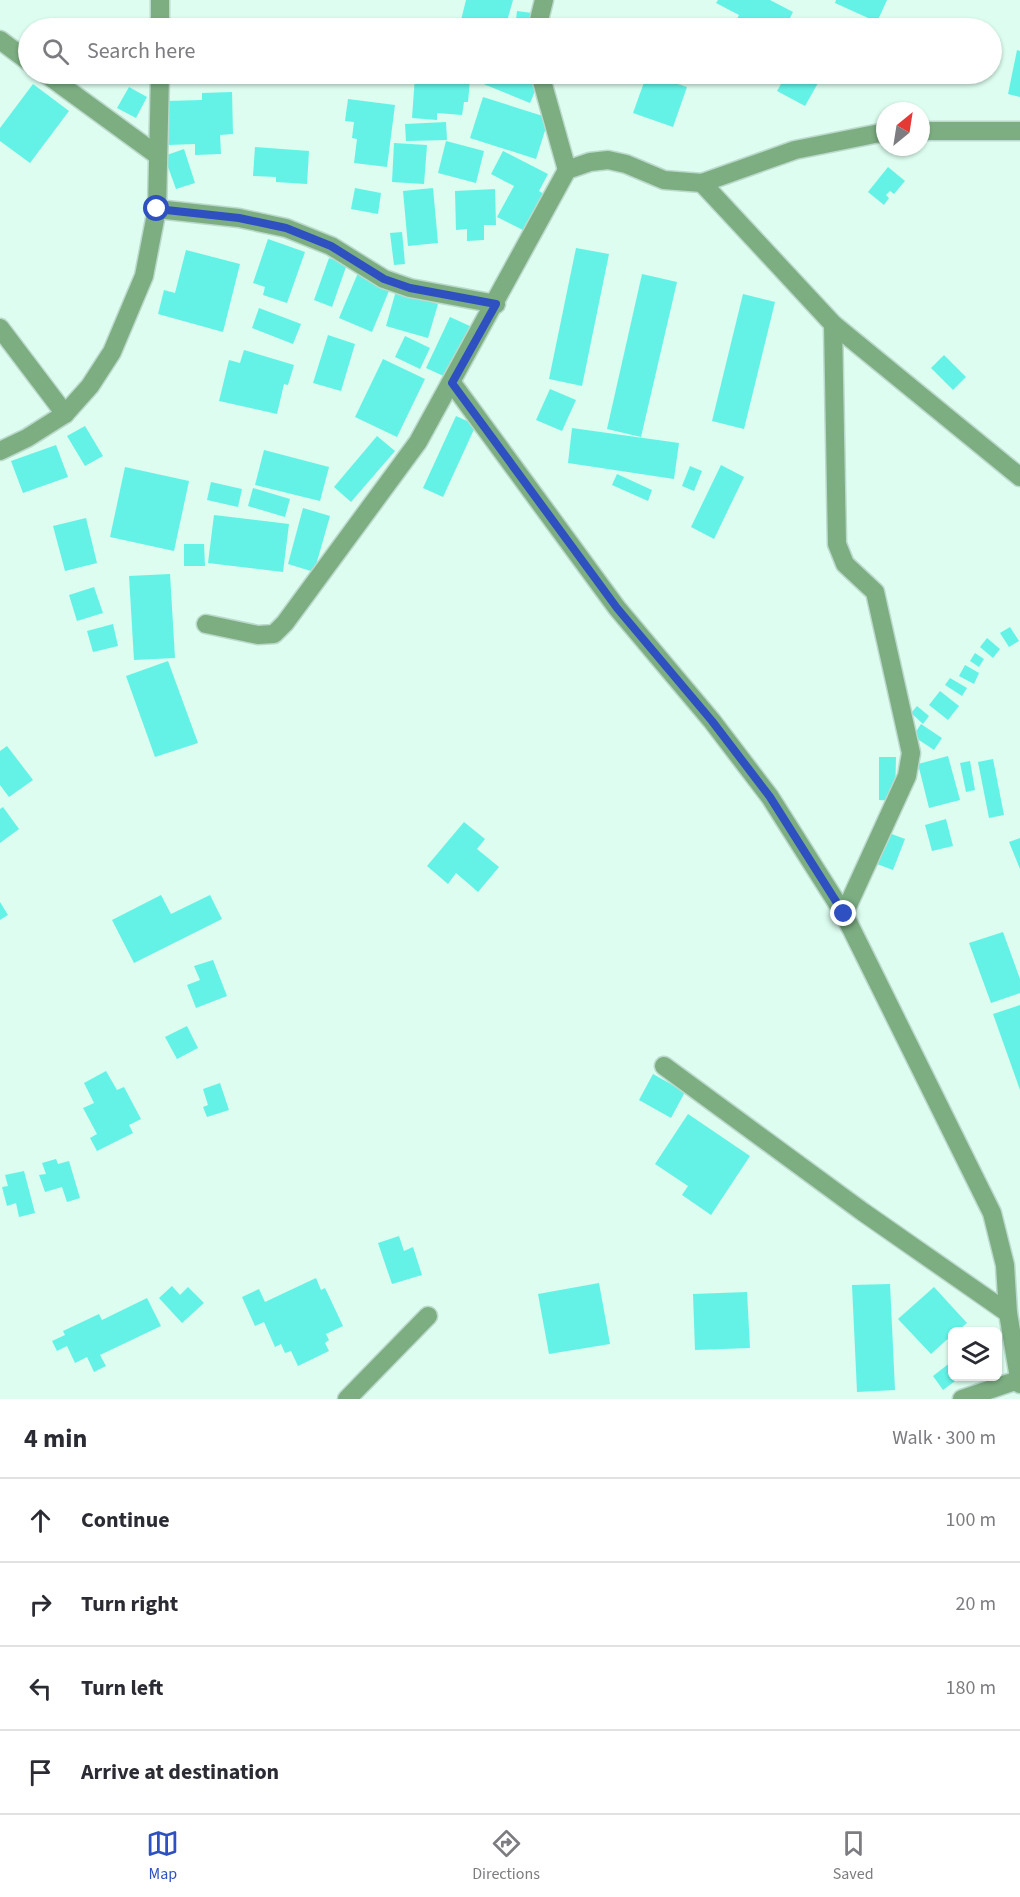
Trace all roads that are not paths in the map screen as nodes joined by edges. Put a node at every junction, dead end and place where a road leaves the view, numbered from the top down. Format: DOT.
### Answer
graph roads {
  1 [pos="160,0"];
  2 [pos="544,0"];
  3 [pos="160,18"];
  4 [pos="540,18"];
  5 [pos="0,40"];
  6 [pos="18,54"];
  7 [pos="60,84"];
  8 [pos="160,84"];
  9 [pos="543,84"];
  10 [pos="930,131"];
  11 [pos="1020,131"];
  12 [pos="876,134"];
  13 [pos="157,155"];
  14 [pos="567,170"];
  15 [pos="702,183"];
  16 [pos="157,209"];
  17 [pos="496,304"];
  18 [pos="833,324"];
  19 [pos="0,328"];
  20 [pos="452,383"];
  21 [pos="65,414"];
  22 [pos="0,451"];
  23 [pos="1020,477"];
  24 [pos="206,624"];
  25 [pos="844,914"];
  26 [pos="664,1066"];
  27 [pos="1008,1313"];
  28 [pos="428,1316"];
  29 [pos="1017,1355"];
  30 [pos="1019,1382"];
  31 [pos="347,1399"];
  32 [pos="962,1399"];
  1 -- 3 [label="street"];
  2 -- 4 [label="street"];
  5 -- 6 [label="street"];
  7 -- 13 [label="street"];
  8 -- 13 [label="street"];
  9 -- 14 [label="street"];
  10 -- 11 [label="street"];
  12 -- 15 [label="street"];
  13 -- 16 [label="street"];
  14 -- 15 [label="street"];
  14 -- 17 [label="street"];
  15 -- 18 [label="street"];
  16 -- 17 [label="street"];
  16 -- 21 [label="street"];
  17 -- 20 [label="street"];
  18 -- 23 [label="street"];
  18 -- 25 [label="street"];
  19 -- 21 [label="street"];
  20 -- 24 [label="street"];
  20 -- 25 [label="street"];
  21 -- 22 [label="street"];
  25 -- 27 [label="street"];
  26 -- 27 [label="street"];
  27 -- 29 [label="street"];
  28 -- 31 [label="street"];
  29 -- 30 [label="street"];
  30 -- 32 [label="street"];
}
